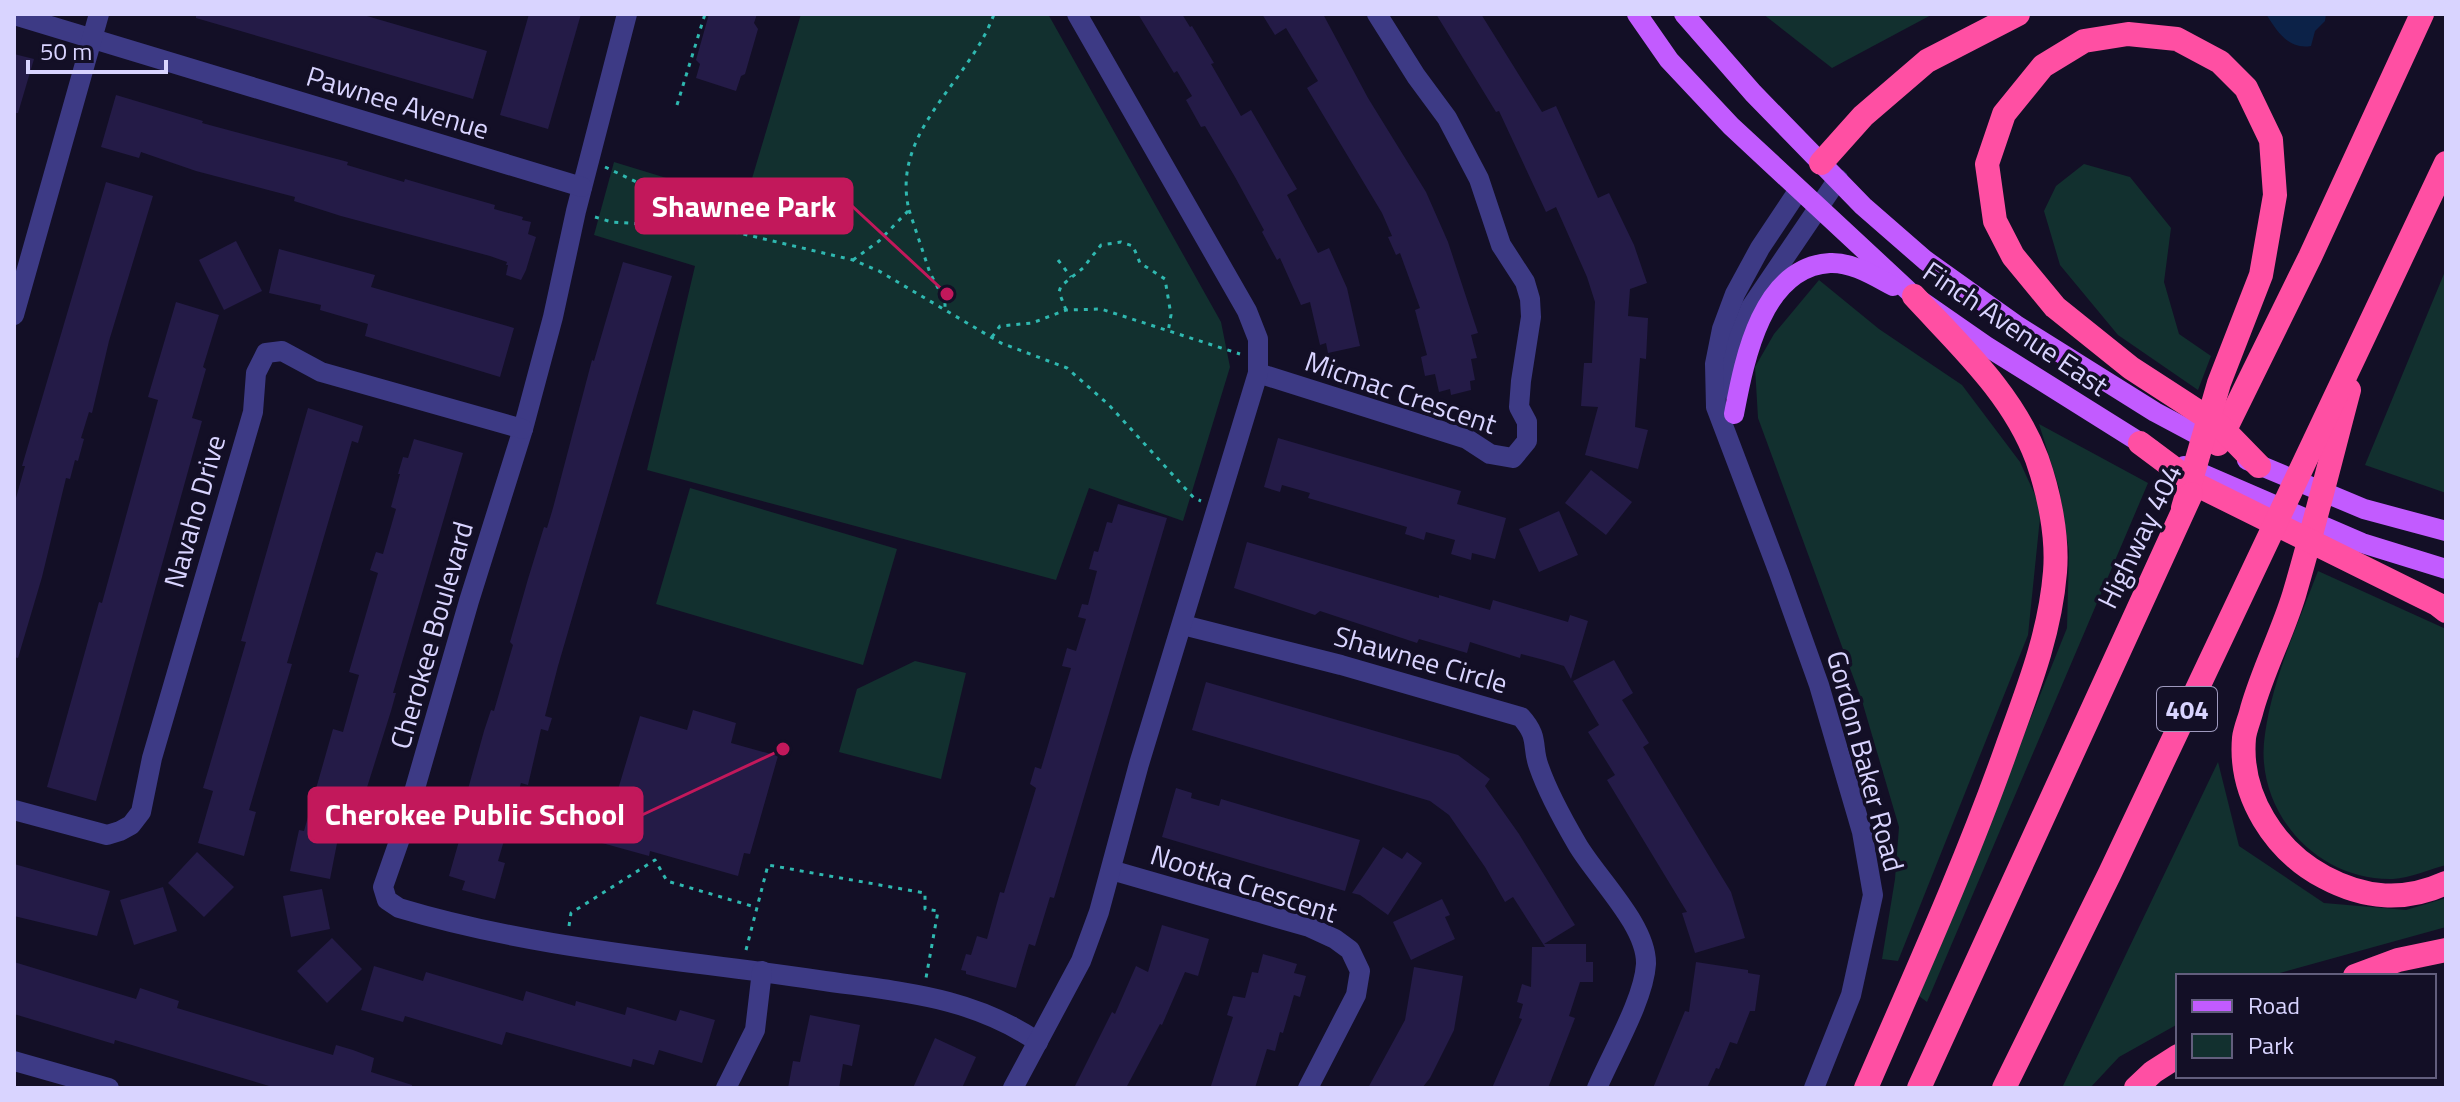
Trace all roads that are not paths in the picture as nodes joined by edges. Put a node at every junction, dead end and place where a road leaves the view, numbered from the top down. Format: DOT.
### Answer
graph roads {
  1 [pos="99,14"];
  2 [pos="627,14"];
  3 [pos="1077,14"];
  4 [pos="1377,14"];
  5 [pos="1637,14"];
  6 [pos="1684,14"];
  7 [pos="2018,14"];
  8 [pos="2422,14"];
  9 [pos="14,15"];
  10 [pos="91,40"];
  11 [pos="2446,163"];
  12 [pos="1830,171"];
  13 [pos="582,187"];
  14 [pos="1798,191"];
  15 [pos="1817,209"];
  16 [pos="1914,296"];
  17 [pos="14,315"];
  18 [pos="2366,328"];
  19 [pos="1258,373"];
  20 [pos="1734,414"];
  21 [pos="523,429"];
  22 [pos="2140,443"];
  23 [pos="1733,453"];
  24 [pos="2259,466"];
  25 [pos="2183,508"];
  26 [pos="2446,531"];
  27 [pos="2358,553"];
  28 [pos="2446,569"];
  29 [pos="2446,611"];
  30 [pos="1183,625"];
  31 [pos="14,810"];
  32 [pos="1111,870"];
  33 [pos="2446,883"];
  34 [pos="2446,950"];
  35 [pos="762,971"];
  36 [pos="2360,974"];
  37 [pos="1038,1042"];
  38 [pos="2176,1057"];
  39 [pos="14,1061"];
  40 [pos="109,1088"];
  41 [pos="726,1088"];
  42 [pos="1013,1088"];
  43 [pos="1308,1088"];
  44 [pos="1597,1088"];
  45 [pos="1814,1088"];
  46 [pos="1866,1088"];
  47 [pos="1919,1088"];
  48 [pos="2004,1088"];
  49 [pos="2136,1088"];
  1 -- 10 [label="street"];
  2 -- 13 [label="street, Cherokee Boulevard"];
  3 -- 19 [label="street"];
  4 -- 19 [label="street, Micmac Crescent"];
  5 -- 14 [label="main road, Finch Avenue East"];
  6 -- 12 [label="main road, Finch Avenue East"];
  7 -- 12 [label="highway"];
  8 -- 25 [label="highway, Highway 404"];
  9 -- 10 [label="street, Pawnee Avenue"];
  10 -- 13 [label="street, Pawnee Avenue"];
  10 -- 17 [label="street"];
  11 -- 18 [label="highway, 404"];
  12 -- 14 [label="main road"];
  12 -- 15 [label="street, Gordon Baker Road"];
  12 -- 24 [label="main road, Finch Avenue East"];
  13 -- 21 [label="street, Cherokee Boulevard"];
  14 -- 15 [label="main road, Finch Avenue East"];
  14 -- 23 [label="street, Gordon Baker Road"];
  15 -- 16 [label="main road, Finch Avenue East"];
  15 -- 20 [label="street, Gordon Baker Road"];
  16 -- 20 [label="main road"];
  16 -- 22 [label="main road, Finch Avenue East"];
  16 -- 46 [label="highway"];
  18 -- 33 [label="highway"];
  18 -- 48 [label="highway, 404"];
  19 -- 30 [label="street"];
  20 -- 23 [label="street, Gordon Baker Road"];
  21 -- 31 [label="street, Navaho Drive"];
  21 -- 35 [label="street, Cherokee Boulevard"];
  22 -- 27 [label="highway"];
  23 -- 45 [label="street, Gordon Baker Road"];
  24 -- 25 [label="highway"];
  24 -- 26 [label="main road, Finch Avenue East"];
  25 -- 47 [label="highway, Highway 404"];
  27 -- 28 [label="main road"];
  27 -- 29 [label="highway"];
  30 -- 32 [label="street"];
  30 -- 44 [label="street, Shawnee Circle"];
  32 -- 37 [label="street"];
  32 -- 43 [label="street, Nootka Crescent"];
  34 -- 36 [label="highway"];
  35 -- 37 [label="street, Cherokee Boulevard"];
  35 -- 41 [label="street"];
  37 -- 42 [label="street"];
  38 -- 49 [label="highway"];
  39 -- 40 [label="street"];
}
